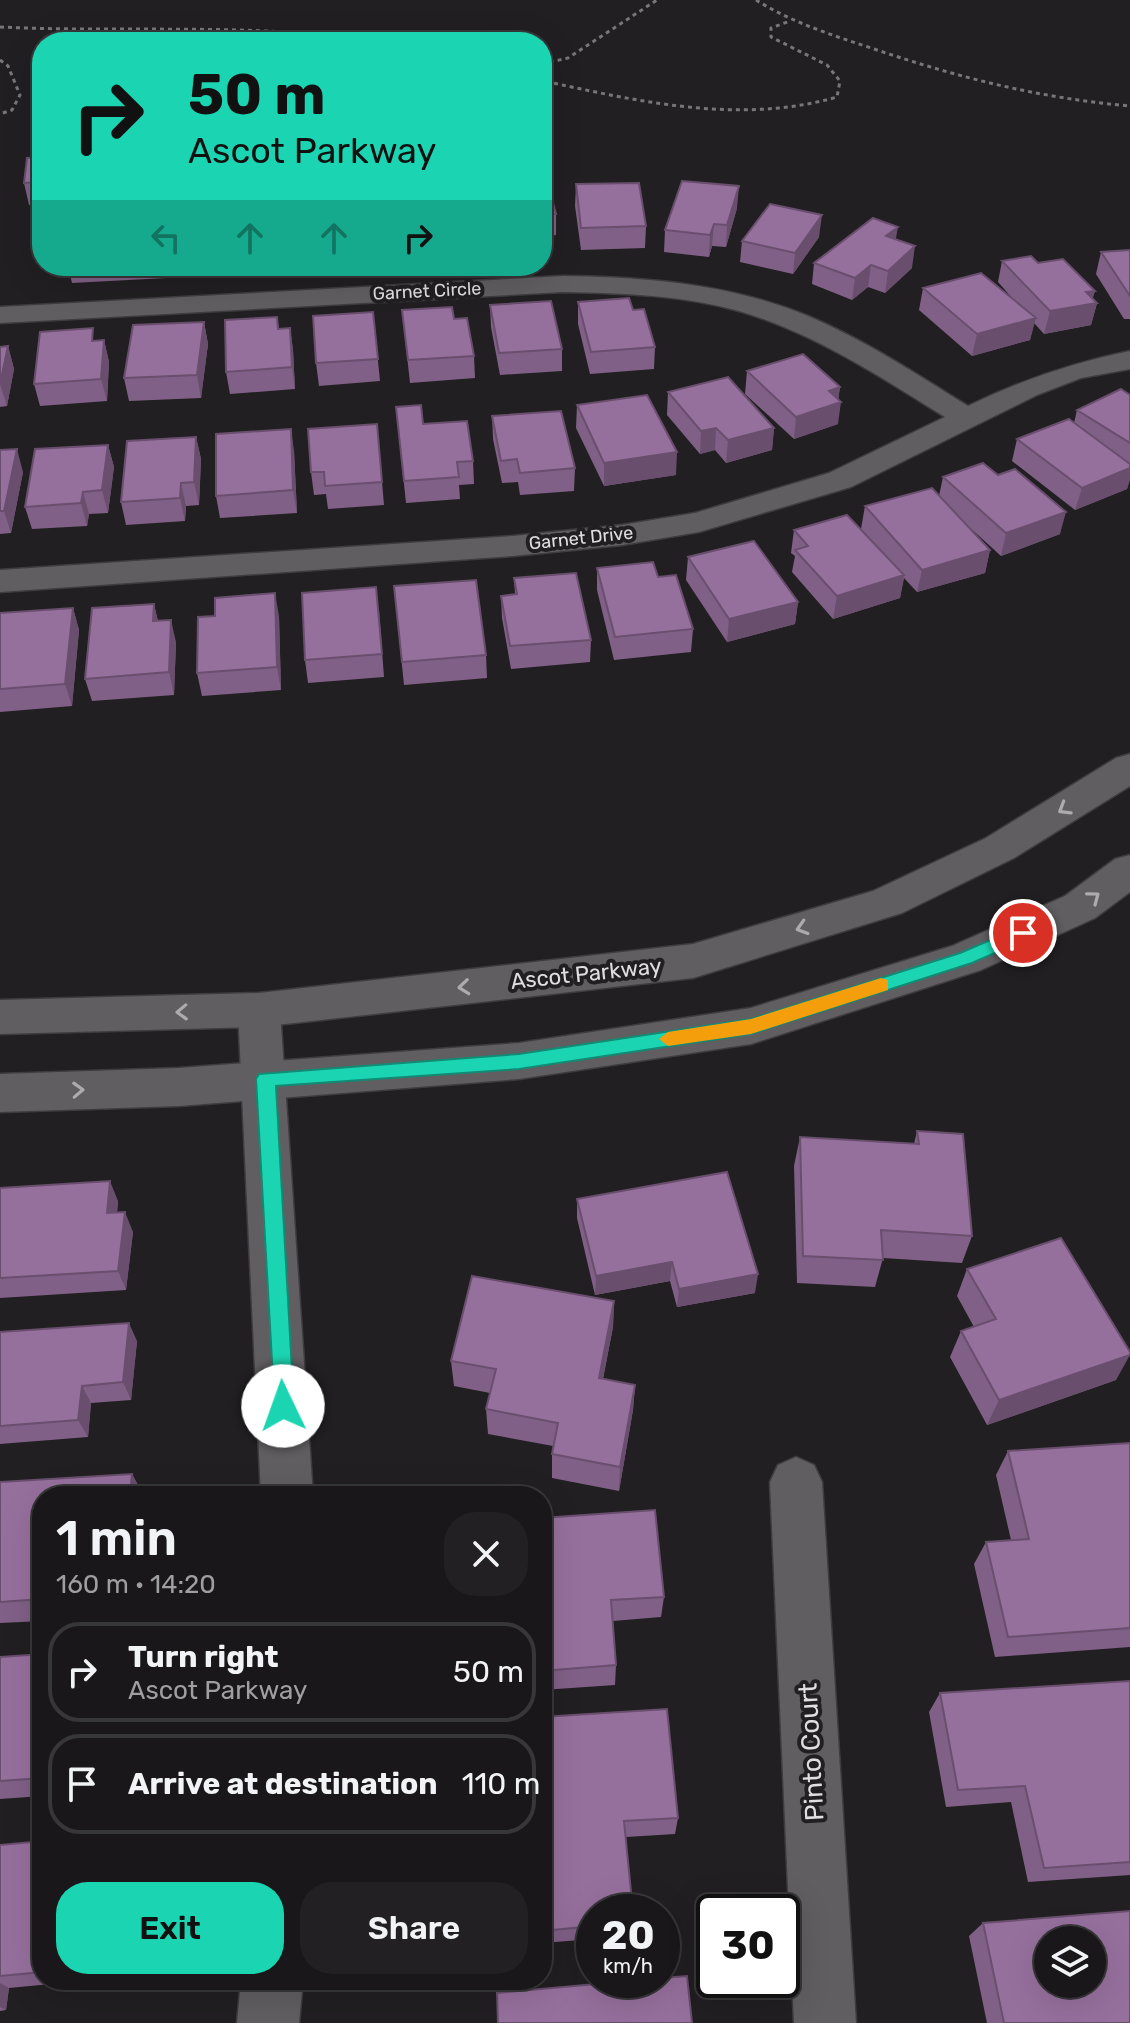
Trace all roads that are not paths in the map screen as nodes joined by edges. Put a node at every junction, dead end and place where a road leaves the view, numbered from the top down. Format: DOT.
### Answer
graph roads {
  1 [pos="0,315"];
  2 [pos="1130,360"];
  3 [pos="967,418"];
  4 [pos="0,581"];
  5 [pos="1130,768"];
  6 [pos="1130,870"];
  7 [pos="259,1010"];
  8 [pos="0,1017"];
  9 [pos="266,1079"];
  10 [pos="0,1093"];
  11 [pos="796,1482"];
  12 [pos="286,1486"];
  13 [pos="271,1990"];
  14 [pos="268,2023"];
  15 [pos="825,2023"];
  1 -- 3 [label="street, Garnet Circle"];
  2 -- 3 [label="street, Garnet Drive"];
  3 -- 4 [label="street, Garnet Drive"];
  5 -- 7 [label="main road, Ascot Parkway, one-way"];
  9 -- 6 [label="main road, one-way"];
  7 -- 8 [label="main road, Ascot Parkway, one-way"];
  7 -- 9 [label="street"];
  10 -- 9 [label="main road, one-way"];
  9 -- 12 [label="street"];
  11 -- 15 [label="street, Pinto Court"];
  13 -- 14 [label="street"];
}
